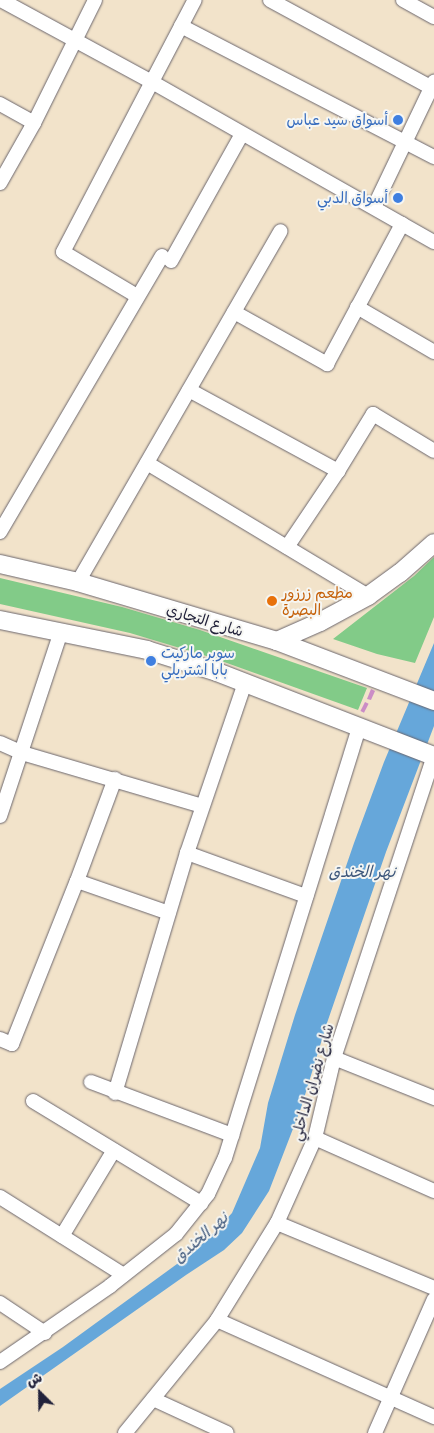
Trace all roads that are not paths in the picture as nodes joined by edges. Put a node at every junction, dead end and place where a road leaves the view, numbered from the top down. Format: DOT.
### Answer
graph roads {
  1 [pos="1,0"];
  2 [pos="95,0"];
  3 [pos="195,0"];
  4 [pos="270,0"];
  5 [pos="410,2"];
  6 [pos="434,17"];
  7 [pos="181,26"];
  8 [pos="74,42"];
  9 [pos="152,82"];
  10 [pos="433,86"];
  11 [pos="0,104"];
  12 [pos="34,123"];
  13 [pos="242,134"];
  14 [pos="405,142"];
  15 [pos="434,157"];
  16 [pos="0,183"];
  17 [pos="374,207"];
  18 [pos="402,224"];
  19 [pos="281,231"];
  20 [pos="434,242"];
  21 [pos="137,296"];
  22 [pos="358,308"];
  23 [pos="234,312"];
  24 [pos="434,352"];
  25 [pos="189,390"];
  26 [pos="434,451"];
  27 [pos="147,463"];
  28 [pos="338,471"];
  29 [pos="0,532"];
  30 [pos="434,543"];
  31 [pos="287,547"];
  32 [pos="0,564"];
  33 [pos="78,582"];
  34 [pos="368,596"];
  35 [pos="0,620"];
  36 [pos="61,632"];
  37 [pos="277,641"];
  38 [pos="245,683"];
  39 [pos="434,701"];
  40 [pos="359,728"];
  41 [pos="0,743"];
  42 [pos="22,754"];
  43 [pos="434,756"];
  44 [pos="115,779"];
  45 [pos="202,806"];
  46 [pos="0,816"];
  47 [pos="187,853"];
  48 [pos="77,881"];
  49 [pos="306,896"];
  50 [pos="169,914"];
  51 [pos="0,1039"];
  52 [pos="334,1058"];
  53 [pos="91,1082"];
  54 [pos="115,1093"];
  55 [pos="434,1098"];
  56 [pos="33,1101"];
  57 [pos="232,1135"];
  58 [pos="315,1138"];
  59 [pos="114,1150"];
  60 [pos="434,1191"];
  61 [pos="0,1197"];
  62 [pos="201,1203"];
  63 [pos="277,1223"];
  64 [pos="62,1236"];
  65 [pos="124,1275"];
  66 [pos="434,1288"];
  67 [pos="434,1299"];
  68 [pos="0,1303"];
  69 [pos="217,1320"];
  70 [pos="45,1333"];
  71 [pos="0,1362"];
  72 [pos="390,1397"];
  73 [pos="153,1399"];
  74 [pos="434,1417"];
  75 [pos="124,1433"];
  76 [pos="227,1433"];
  77 [pos="375,1433"];
  1 -- 8 [label="street"];
  2 -- 8 [label="street"];
  3 -- 7 [label="street"];
  4 -- 10 [label="street"];
  5 -- 6 [label="street"];
  7 -- 9 [label="street"];
  7 -- 14 [label="street"];
  8 -- 9 [label="street"];
  8 -- 12 [label="street"];
  9 -- 13 [label="street"];
  9 -- 21 [label="street"];
  10 -- 14 [label="street"];
  11 -- 12 [label="street"];
  12 -- 16 [label="street"];
  13 -- 17 [label="street"];
  13 -- 21 [label="street"];
  14 -- 15 [label="street"];
  14 -- 17 [label="street"];
  17 -- 18 [label="street"];
  18 -- 20 [label="street"];
  18 -- 22 [label="street"];
  19 -- 23 [label="street"];
  21 -- 29 [label="street"];
  22 -- 23 [label="street"];
  22 -- 24 [label="street"];
  23 -- 25 [label="street"];
  25 -- 27 [label="street"];
  25 -- 28 [label="street"];
  26 -- 28 [label="street"];
  27 -- 31 [label="street"];
  27 -- 33 [label="street"];
  28 -- 31 [label="street"];
  30 -- 34 [label="main road"];
  31 -- 34 [label="street"];
  32 -- 33 [label="main road, شارع التجاري"];
  33 -- 37 [label="main road, شارع التجاري"];
  34 -- 37 [label="main road"];
  35 -- 36 [label="main road"];
  36 -- 38 [label="main road"];
  36 -- 42 [label="street"];
  37 -- 39 [label="main road, شارع التجاري"];
  38 -- 40 [label="main road"];
  38 -- 45 [label="street"];
  40 -- 43 [label="main road"];
  40 -- 49 [label="street"];
  41 -- 42 [label="street"];
  42 -- 44 [label="street"];
  42 -- 46 [label="street"];
  43 -- 52 [label="street, شارع نضران الداخلي"];
  44 -- 45 [label="street"];
  44 -- 48 [label="street"];
  45 -- 47 [label="street"];
  47 -- 49 [label="street"];
  47 -- 50 [label="street"];
  48 -- 50 [label="street"];
  48 -- 51 [label="street"];
  49 -- 57 [label="street"];
  50 -- 54 [label="street"];
  52 -- 55 [label="street"];
  52 -- 58 [label="street, شارع نضران الداخلي"];
  53 -- 54 [label="street"];
  54 -- 57 [label="street"];
  56 -- 59 [label="street"];
  57 -- 62 [label="street"];
  58 -- 60 [label="street"];
  58 -- 63 [label="street, شارع نضران الداخلي"];
  59 -- 62 [label="street"];
  59 -- 64 [label="street"];
  61 -- 64 [label="street"];
  62 -- 65 [label="street"];
  63 -- 66 [label="street"];
  63 -- 69 [label="street, شارع نضران الداخلي"];
  64 -- 65 [label="street"];
  65 -- 70 [label="street"];
  67 -- 72 [label="street"];
  68 -- 70 [label="street"];
  69 -- 72 [label="street"];
  69 -- 73 [label="street, شارع نضران الداخلي"];
  70 -- 71 [label="street"];
  72 -- 74 [label="street"];
  72 -- 77 [label="street"];
  73 -- 75 [label="street, شارع نضران الداخلي"];
  73 -- 76 [label="street"];
}
